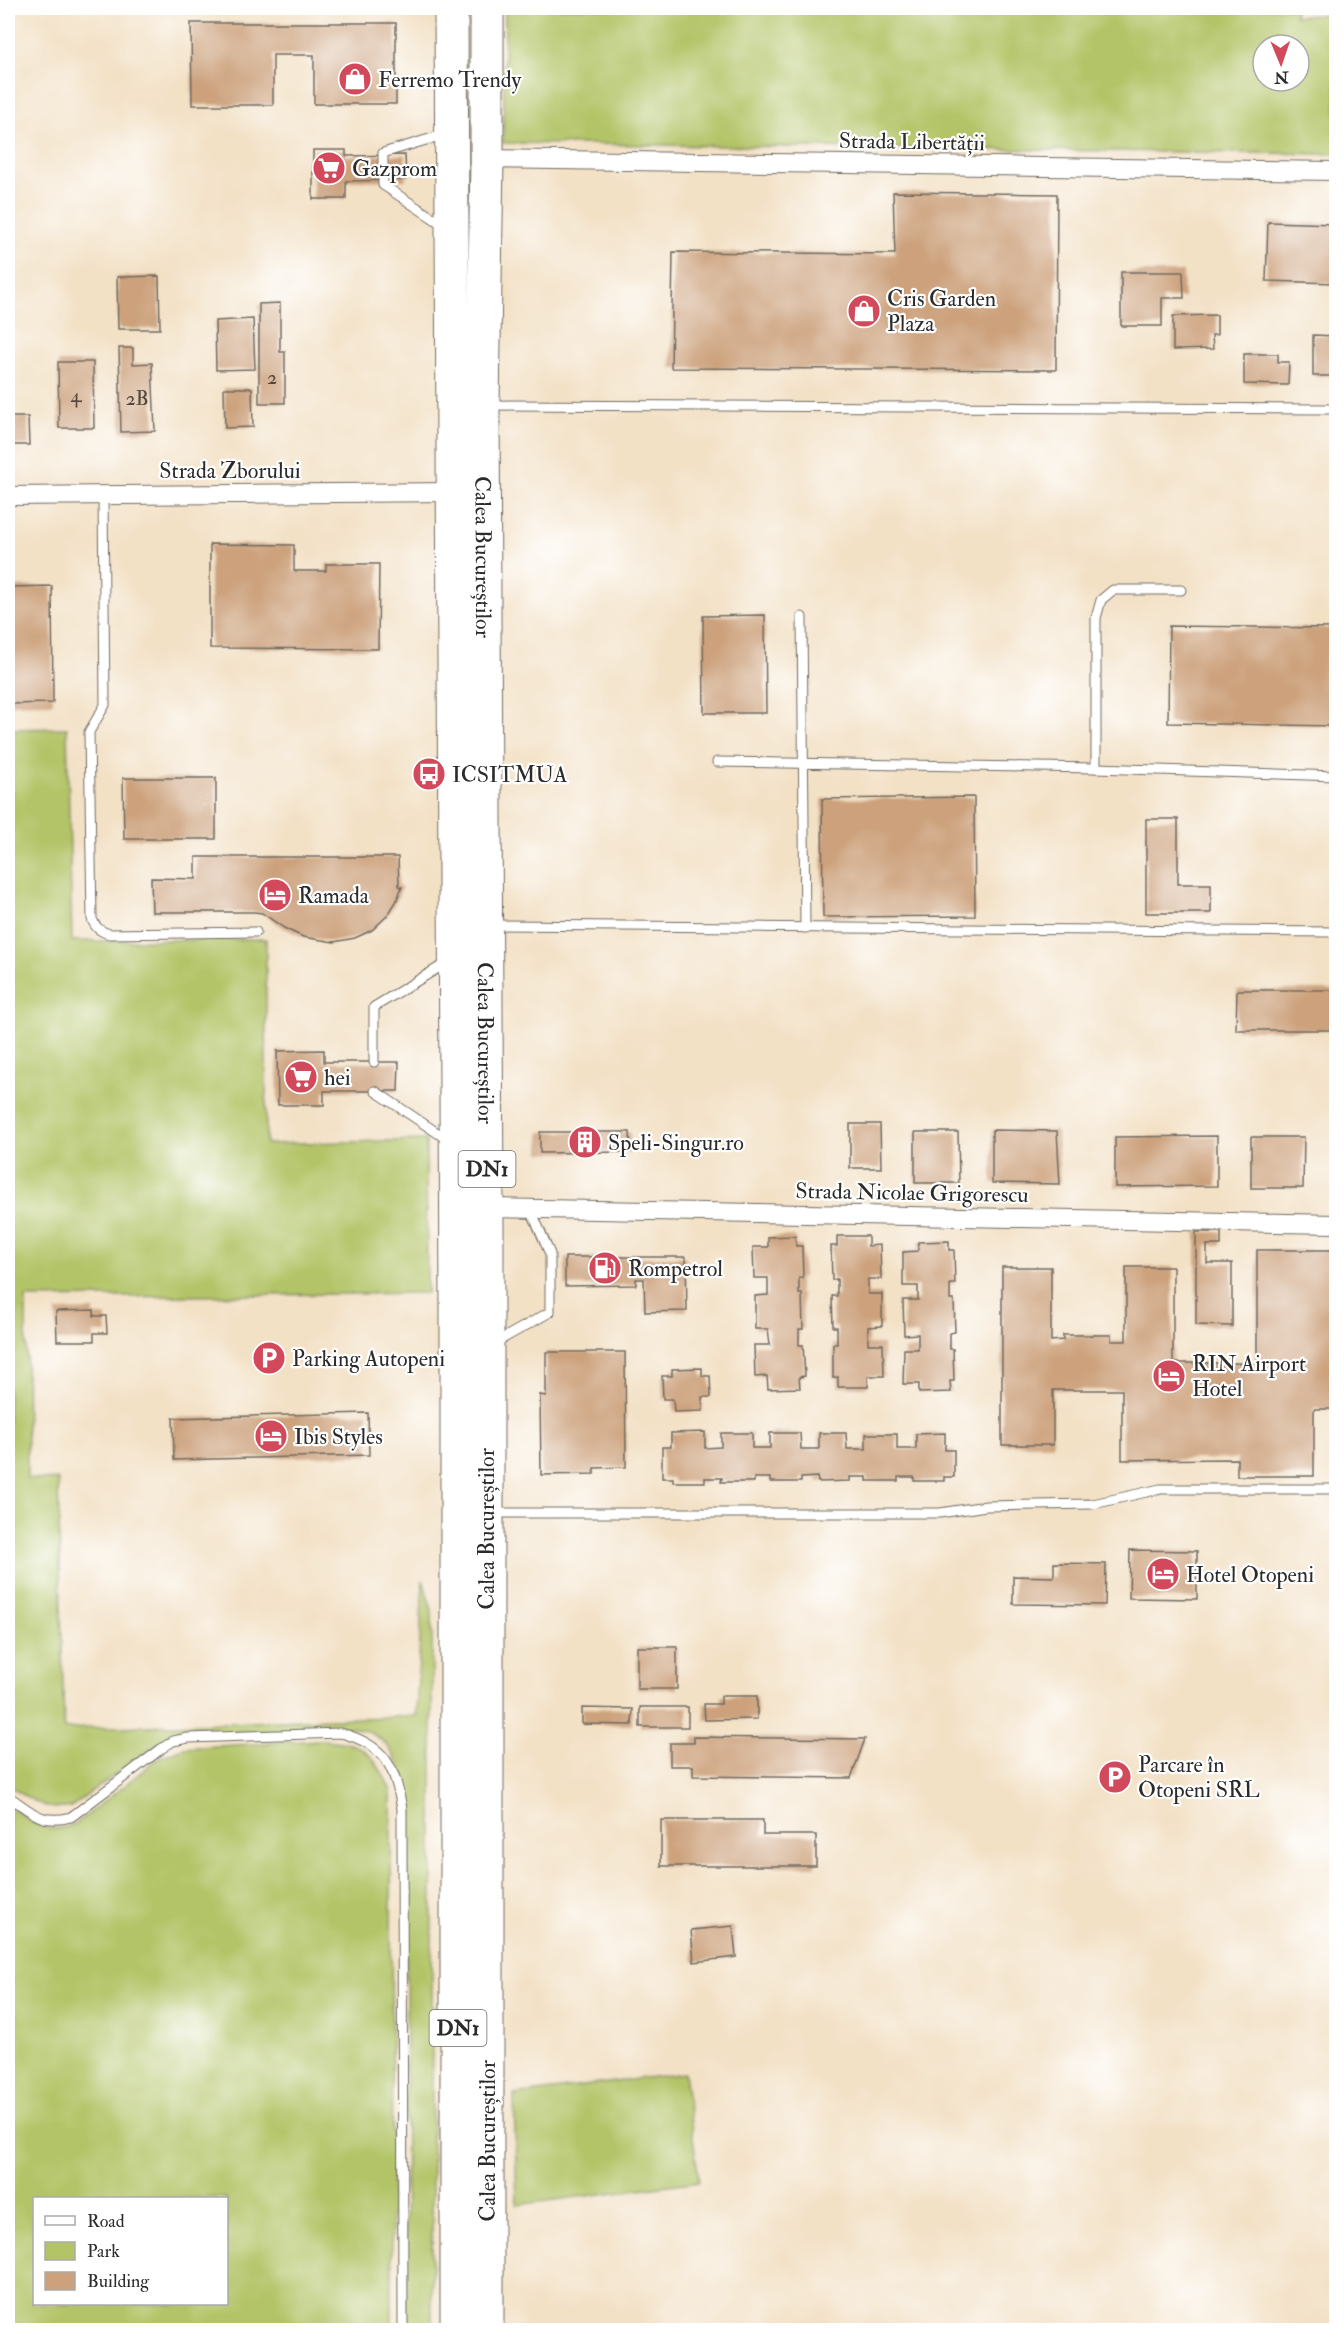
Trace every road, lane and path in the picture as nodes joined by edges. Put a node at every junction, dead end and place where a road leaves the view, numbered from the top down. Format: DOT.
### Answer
graph roads {
  1 [pos="451,8"];
  2 [pos="487,8"];
  3 [pos="451,132"];
  4 [pos="487,159"];
  5 [pos="1336,171"];
  6 [pos="452,230"];
  7 [pos="483,405"];
  8 [pos="1336,409"];
  9 [pos="453,492"];
  10 [pos="103,495"];
  11 [pos="8,496"];
  12 [pos="1181,590"];
  13 [pos="802,617"];
  14 [pos="717,762"];
  15 [pos="803,764"];
  16 [pos="1096,768"];
  17 [pos="1336,776"];
  18 [pos="486,925"];
  19 [pos="805,928"];
  20 [pos="256,932"];
  21 [pos="1336,932"];
  22 [pos="455,957"];
  23 [pos="374,1062"];
  24 [pos="375,1091"];
  25 [pos="456,1146"];
  26 [pos="487,1208"];
  27 [pos="530,1208"];
  28 [pos="1336,1224"];
  29 [pos="486,1348"];
  30 [pos="1336,1489"];
  31 [pos="486,1513"];
  32 [pos="8,1796"];
  33 [pos="403,2331"];
  34 [pos="457,2331"];
  35 [pos="487,2331"];
  1 -- 3 [label="highway, Calea Bucureștilor / DN1"];
  2 -- 4 [label="highway, Calea Bucureștilor / DN1"];
  3 -- 6 [label="highway, Calea Bucureștilor / DN1"];
  3 -- 6 [label="lane"];
  4 -- 5 [label="street, Strada Libertății"];
  4 -- 7 [label="highway, Calea Bucureștilor / DN1"];
  6 -- 9 [label="highway, Calea Bucureștilor / DN1"];
  7 -- 8 [label="lane"];
  7 -- 18 [label="highway, Calea Bucureștilor / DN1"];
  9 -- 10 [label="street, Strada Zborului"];
  9 -- 22 [label="highway, Calea Bucureștilor / DN1"];
  10 -- 11 [label="street, Strada Zborului"];
  10 -- 20 [label="lane"];
  12 -- 16 [label="lane"];
  13 -- 15 [label="lane"];
  14 -- 15 [label="lane"];
  15 -- 16 [label="lane"];
  15 -- 19 [label="lane"];
  16 -- 17 [label="lane"];
  18 -- 19 [label="lane"];
  18 -- 26 [label="highway, Calea Bucureștilor / DN1"];
  19 -- 21 [label="lane"];
  22 -- 23 [label="lane"];
  22 -- 25 [label="highway, Calea Bucureștilor / DN1"];
  24 -- 25 [label="lane"];
  25 -- 34 [label="highway, Calea Bucureștilor / DN1"];
  26 -- 27 [label="street, Strada Nicolae Grigorescu"];
  26 -- 29 [label="highway, Calea Bucureștilor / DN1"];
  27 -- 28 [label="street, Strada Nicolae Grigorescu"];
  27 -- 29 [label="lane"];
  29 -- 31 [label="highway, Calea Bucureștilor / DN1"];
  30 -- 31 [label="lane"];
  31 -- 35 [label="highway, Calea Bucureștilor / DN1"];
  32 -- 33 [label="lane"];
}
